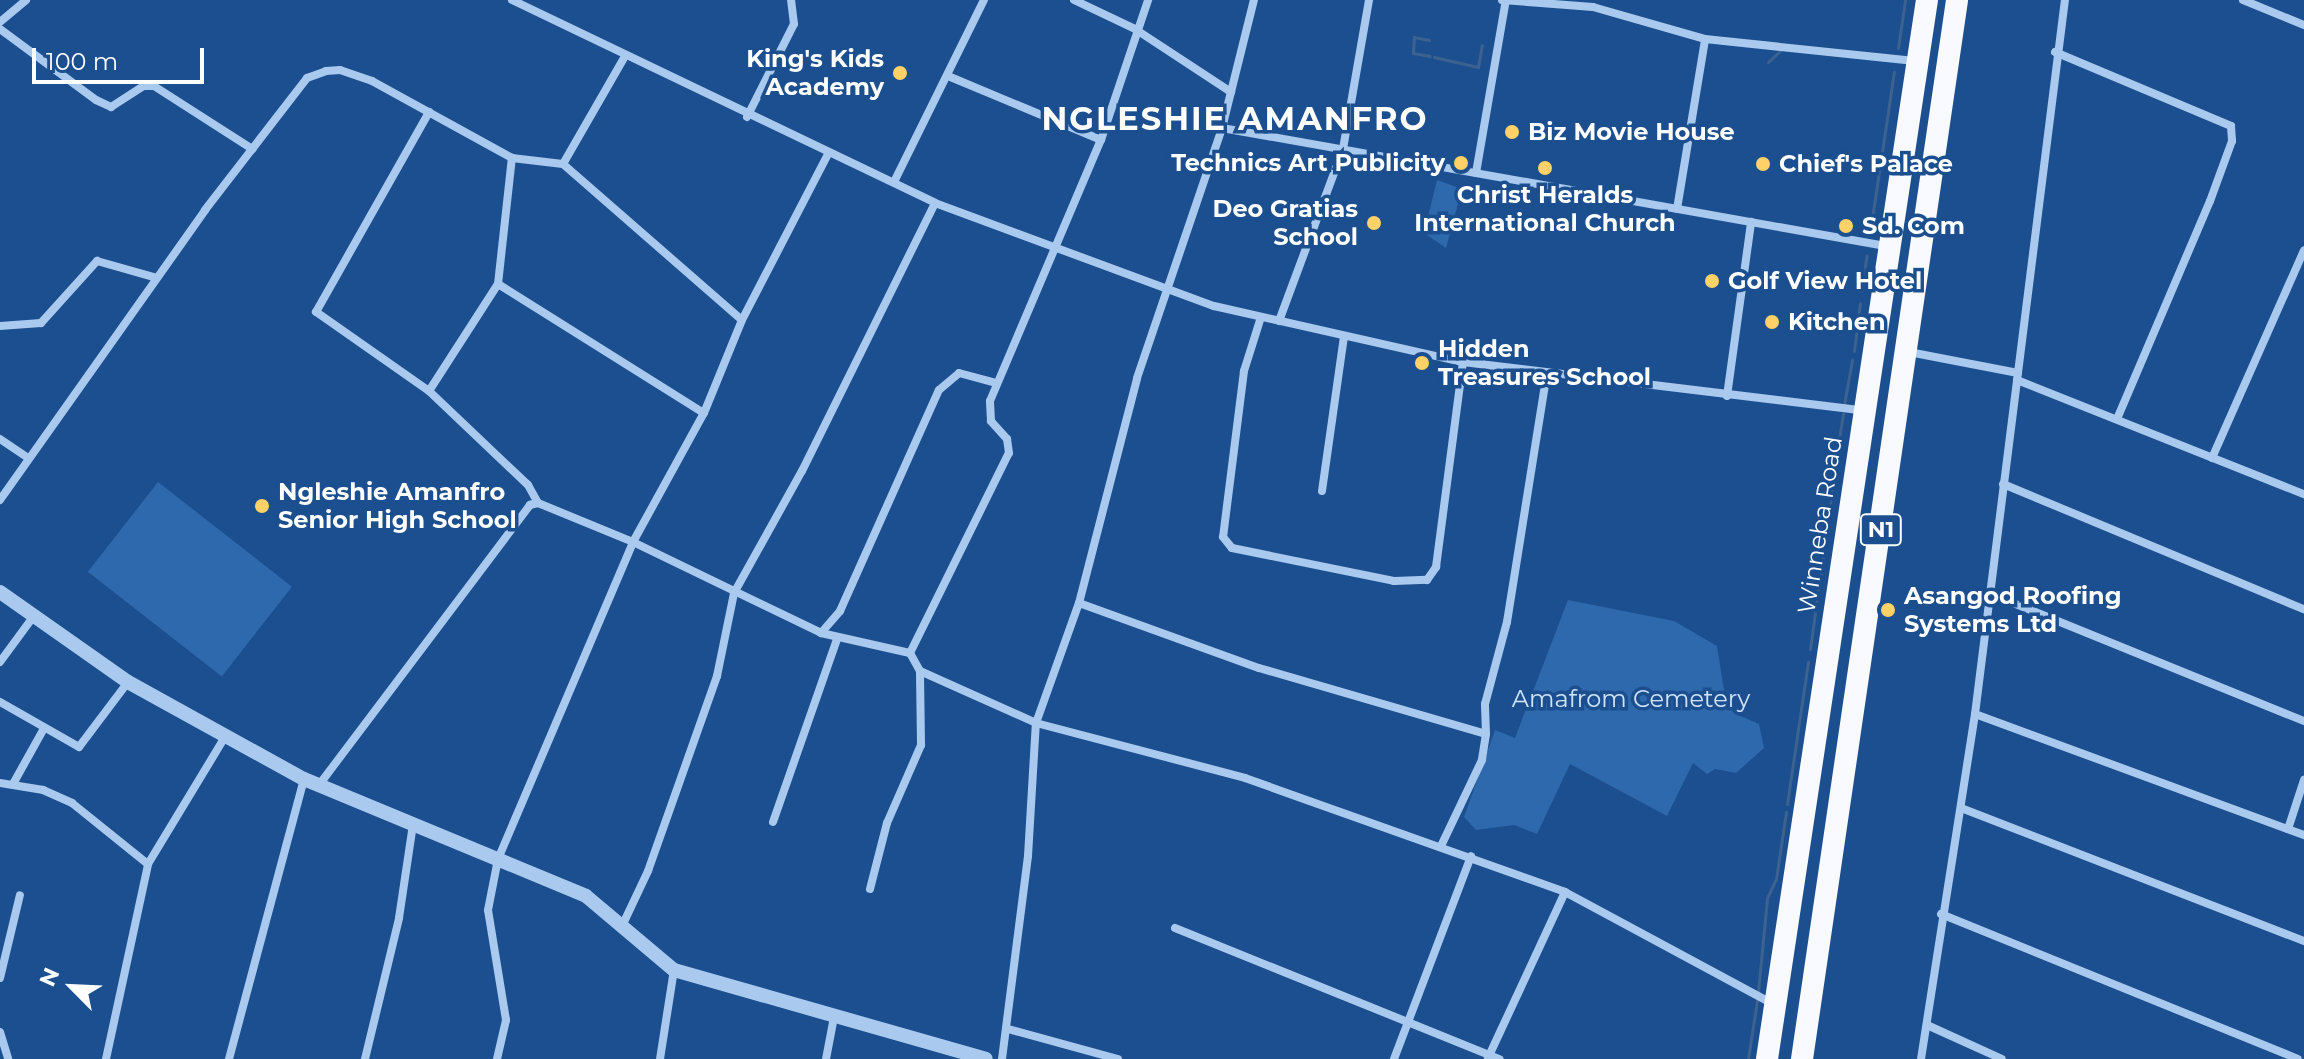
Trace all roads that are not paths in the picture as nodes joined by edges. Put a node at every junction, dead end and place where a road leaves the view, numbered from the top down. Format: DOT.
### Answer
graph roads {
  1 [pos="26,0"];
  2 [pos="512,0"];
  3 [pos="791,0"];
  4 [pos="984,0"];
  5 [pos="1074,0"];
  6 [pos="1148,0"];
  7 [pos="1254,0"];
  8 [pos="1369,0"];
  9 [pos="1505,0"];
  10 [pos="1927,0"];
  11 [pos="1957,0"];
  12 [pos="2065,0"];
  13 [pos="2243,0"];
  14 [pos="1594,3"];
  15 [pos="0,22"];
  16 [pos="2304,25"];
  17 [pos="0,29"];
  18 [pos="1135,29"];
  19 [pos="1705,39"];
  20 [pos="2055,52"];
  21 [pos="624,58"];
  22 [pos="1918,60"];
  23 [pos="948,76"];
  24 [pos="1231,92"];
  25 [pos="429,112"];
  26 [pos="747,117"];
  27 [pos="1222,128"];
  28 [pos="1101,140"];
  29 [pos="252,149"];
  30 [pos="1343,149"];
  31 [pos="828,154"];
  32 [pos="512,158"];
  33 [pos="563,164"];
  34 [pos="1476,173"];
  35 [pos="894,182"];
  36 [pos="935,203"];
  37 [pos="1677,209"];
  38 [pos="1751,222"];
  39 [pos="1890,247"];
  40 [pos="1056,249"];
  41 [pos="2304,250"];
  42 [pos="157,278"];
  43 [pos="498,284"];
  44 [pos="1166,285"];
  45 [pos="1261,317"];
  46 [pos="742,320"];
  47 [pos="1279,321"];
  48 [pos="0,326"];
  49 [pos="1344,337"];
  50 [pos="1907,352"];
  51 [pos="1463,362"];
  52 [pos="1547,373"];
  53 [pos="2018,376"];
  54 [pos="996,383"];
  55 [pos="429,391"];
  56 [pos="1727,396"];
  57 [pos="1865,411"];
  58 [pos="704,413"];
  59 [pos="2118,417"];
  60 [pos="0,439"];
  61 [pos="28,458"];
  62 [pos="2212,458"];
  63 [pos="2003,484"];
  64 [pos="1322,491"];
  65 [pos="2304,494"];
  66 [pos="0,500"];
  67 [pos="538,503"];
  68 [pos="633,542"];
  69 [pos="0,592"];
  70 [pos="734,593"];
  71 [pos="1991,594"];
  72 [pos="1079,603"];
  73 [pos="2304,609"];
  74 [pos="33,617"];
  75 [pos="821,633"];
  76 [pos="1829,634"];
  77 [pos="837,639"];
  78 [pos="1865,639"];
  79 [pos="910,653"];
  80 [pos="0,662"];
  81 [pos="920,671"];
  82 [pos="128,682"];
  83 [pos="0,702"];
  84 [pos="1975,714"];
  85 [pos="2304,721"];
  86 [pos="1036,723"];
  87 [pos="43,730"];
  88 [pos="1486,734"];
  89 [pos="225,737"];
  90 [pos="304,779"];
  91 [pos="2304,780"];
  92 [pos="0,783"];
  93 [pos="13,784"];
  94 [pos="319,785"];
  95 [pos="1961,808"];
  96 [pos="773,822"];
  97 [pos="413,824"];
  98 [pos="2288,829"];
  99 [pos="2304,835"];
  100 [pos="1442,844"];
  101 [pos="1471,856"];
  102 [pos="498,859"];
  103 [pos="148,864"];
  104 [pos="870,889"];
  105 [pos="1565,892"];
  106 [pos="20,895"];
  107 [pos="1941,914"];
  108 [pos="623,924"];
  109 [pos="1175,928"];
  110 [pos="2304,941"];
  111 [pos="674,970"];
  112 [pos="0,978"];
  113 [pos="1773,1005"];
  114 [pos="834,1017"];
  115 [pos="1404,1020"];
  116 [pos="1927,1025"];
  117 [pos="1008,1029"];
  118 [pos="0,1032"];
  119 [pos="1488,1057"];
  120 [pos="8,1059"];
  121 [pos="106,1059"];
  122 [pos="229,1059"];
  123 [pos="365,1059"];
  124 [pos="497,1059"];
  125 [pos="660,1059"];
  126 [pos="826,1059"];
  127 [pos="986,1059"];
  128 [pos="1002,1059"];
  129 [pos="1118,1059"];
  130 [pos="1394,1059"];
  131 [pos="1500,1059"];
  132 [pos="1767,1059"];
  133 [pos="1802,1059"];
  134 [pos="1921,1059"];
  135 [pos="2002,1059"];
  136 [pos="2298,1059"];
  1 -- 15 [label="street"];
  2 -- 21 [label="street"];
  3 -- 26 [label="street"];
  4 -- 23 [label="street"];
  5 -- 18 [label="street"];
  6 -- 18 [label="street"];
  7 -- 24 [label="street"];
  8 -- 30 [label="street"];
  9 -- 14 [label="street"];
  9 -- 34 [label="street"];
  10 -- 22 [label="highway, Winneba Road / N1"];
  11 -- 50 [label="highway, N1"];
  12 -- 20 [label="street"];
  13 -- 16 [label="street"];
  14 -- 19 [label="street"];
  17 -- 29 [label="street"];
  18 -- 24 [label="street"];
  18 -- 28 [label="street"];
  19 -- 22 [label="street"];
  19 -- 37 [label="street"];
  20 -- 53 [label="street"];
  20 -- 59 [label="street"];
  21 -- 26 [label="street"];
  21 -- 33 [label="street"];
  22 -- 39 [label="highway, Winneba Road / N1"];
  23 -- 28 [label="street"];
  23 -- 35 [label="street"];
  24 -- 27 [label="street"];
  25 -- 29 [label="street"];
  25 -- 32 [label="street"];
  25 -- 55 [label="street"];
  26 -- 31 [label="street"];
  27 -- 30 [label="street"];
  27 -- 44 [label="street"];
  28 -- 40 [label="street"];
  29 -- 42 [label="street"];
  30 -- 34 [label="street"];
  30 -- 47 [label="street"];
  31 -- 35 [label="street"];
  31 -- 46 [label="street"];
  32 -- 33 [label="street"];
  32 -- 43 [label="street"];
  33 -- 46 [label="street"];
  34 -- 37 [label="street"];
  35 -- 36 [label="street"];
  36 -- 40 [label="street"];
  36 -- 70 [label="street"];
  37 -- 38 [label="street"];
  38 -- 39 [label="street"];
  38 -- 56 [label="street"];
  39 -- 57 [label="highway, Winneba Road / N1"];
  40 -- 44 [label="street"];
  40 -- 54 [label="street"];
  41 -- 62 [label="street"];
  42 -- 48 [label="street"];
  42 -- 61 [label="street"];
  43 -- 55 [label="street"];
  43 -- 58 [label="street"];
  44 -- 45 [label="street"];
  44 -- 72 [label="street"];
  45 -- 47 [label="street"];
  45 -- 51 [label="street"];
  46 -- 58 [label="street"];
  47 -- 49 [label="street"];
  49 -- 51 [label="street"];
  49 -- 64 [label="street"];
  50 -- 53 [label="street"];
  50 -- 78 [label="highway, N1"];
  51 -- 52 [label="street"];
  52 -- 56 [label="street"];
  52 -- 88 [label="street"];
  53 -- 59 [label="street"];
  53 -- 63 [label="street"];
  54 -- 75 [label="street"];
  54 -- 79 [label="street"];
  55 -- 67 [label="street"];
  56 -- 57 [label="street"];
  57 -- 76 [label="highway, Winneba Road / N1"];
  58 -- 68 [label="street"];
  59 -- 62 [label="street"];
  60 -- 61 [label="street"];
  61 -- 66 [label="street"];
  62 -- 65 [label="street"];
  63 -- 71 [label="street"];
  63 -- 73 [label="street"];
  67 -- 68 [label="street"];
  67 -- 94 [label="street"];
  68 -- 70 [label="street"];
  68 -- 102 [label="street"];
  69 -- 74 [label="street"];
  70 -- 75 [label="street"];
  70 -- 108 [label="street"];
  71 -- 84 [label="street"];
  71 -- 85 [label="street"];
  72 -- 86 [label="street"];
  72 -- 88 [label="street"];
  74 -- 80 [label="street"];
  74 -- 82 [label="street"];
  75 -- 77 [label="street"];
  76 -- 78 [label="highway"];
  76 -- 113 [label="highway, Winneba Road / N1"];
  77 -- 79 [label="street"];
  77 -- 96 [label="street"];
  78 -- 133 [label="highway, N1"];
  79 -- 81 [label="street"];
  81 -- 86 [label="street"];
  81 -- 104 [label="street"];
  82 -- 87 [label="street"];
  82 -- 89 [label="street"];
  83 -- 87 [label="street"];
  84 -- 95 [label="street"];
  84 -- 98 [label="street"];
  86 -- 100 [label="street"];
  86 -- 117 [label="street"];
  87 -- 93 [label="street"];
  88 -- 100 [label="street"];
  89 -- 90 [label="street"];
  89 -- 103 [label="street"];
  90 -- 94 [label="street"];
  90 -- 122 [label="street"];
  91 -- 98 [label="street"];
  92 -- 93 [label="street"];
  93 -- 103 [label="street"];
  94 -- 97 [label="street"];
  95 -- 107 [label="street"];
  95 -- 110 [label="street"];
  97 -- 102 [label="street"];
  97 -- 123 [label="street"];
  98 -- 99 [label="street"];
  100 -- 101 [label="street"];
  101 -- 105 [label="street"];
  101 -- 115 [label="street"];
  102 -- 108 [label="street"];
  102 -- 124 [label="street"];
  103 -- 121 [label="street"];
  105 -- 113 [label="street"];
  105 -- 119 [label="street"];
  106 -- 112 [label="street"];
  107 -- 116 [label="street"];
  107 -- 136 [label="street"];
  108 -- 111 [label="street"];
  109 -- 115 [label="street"];
  111 -- 114 [label="street"];
  111 -- 125 [label="street"];
  113 -- 132 [label="highway, Winneba Road / N1"];
  114 -- 126 [label="street"];
  114 -- 127 [label="street"];
  115 -- 119 [label="street"];
  115 -- 130 [label="street"];
  116 -- 134 [label="street"];
  116 -- 135 [label="street"];
  117 -- 128 [label="street"];
  117 -- 129 [label="street"];
  118 -- 120 [label="street"];
  119 -- 131 [label="street"];
}
